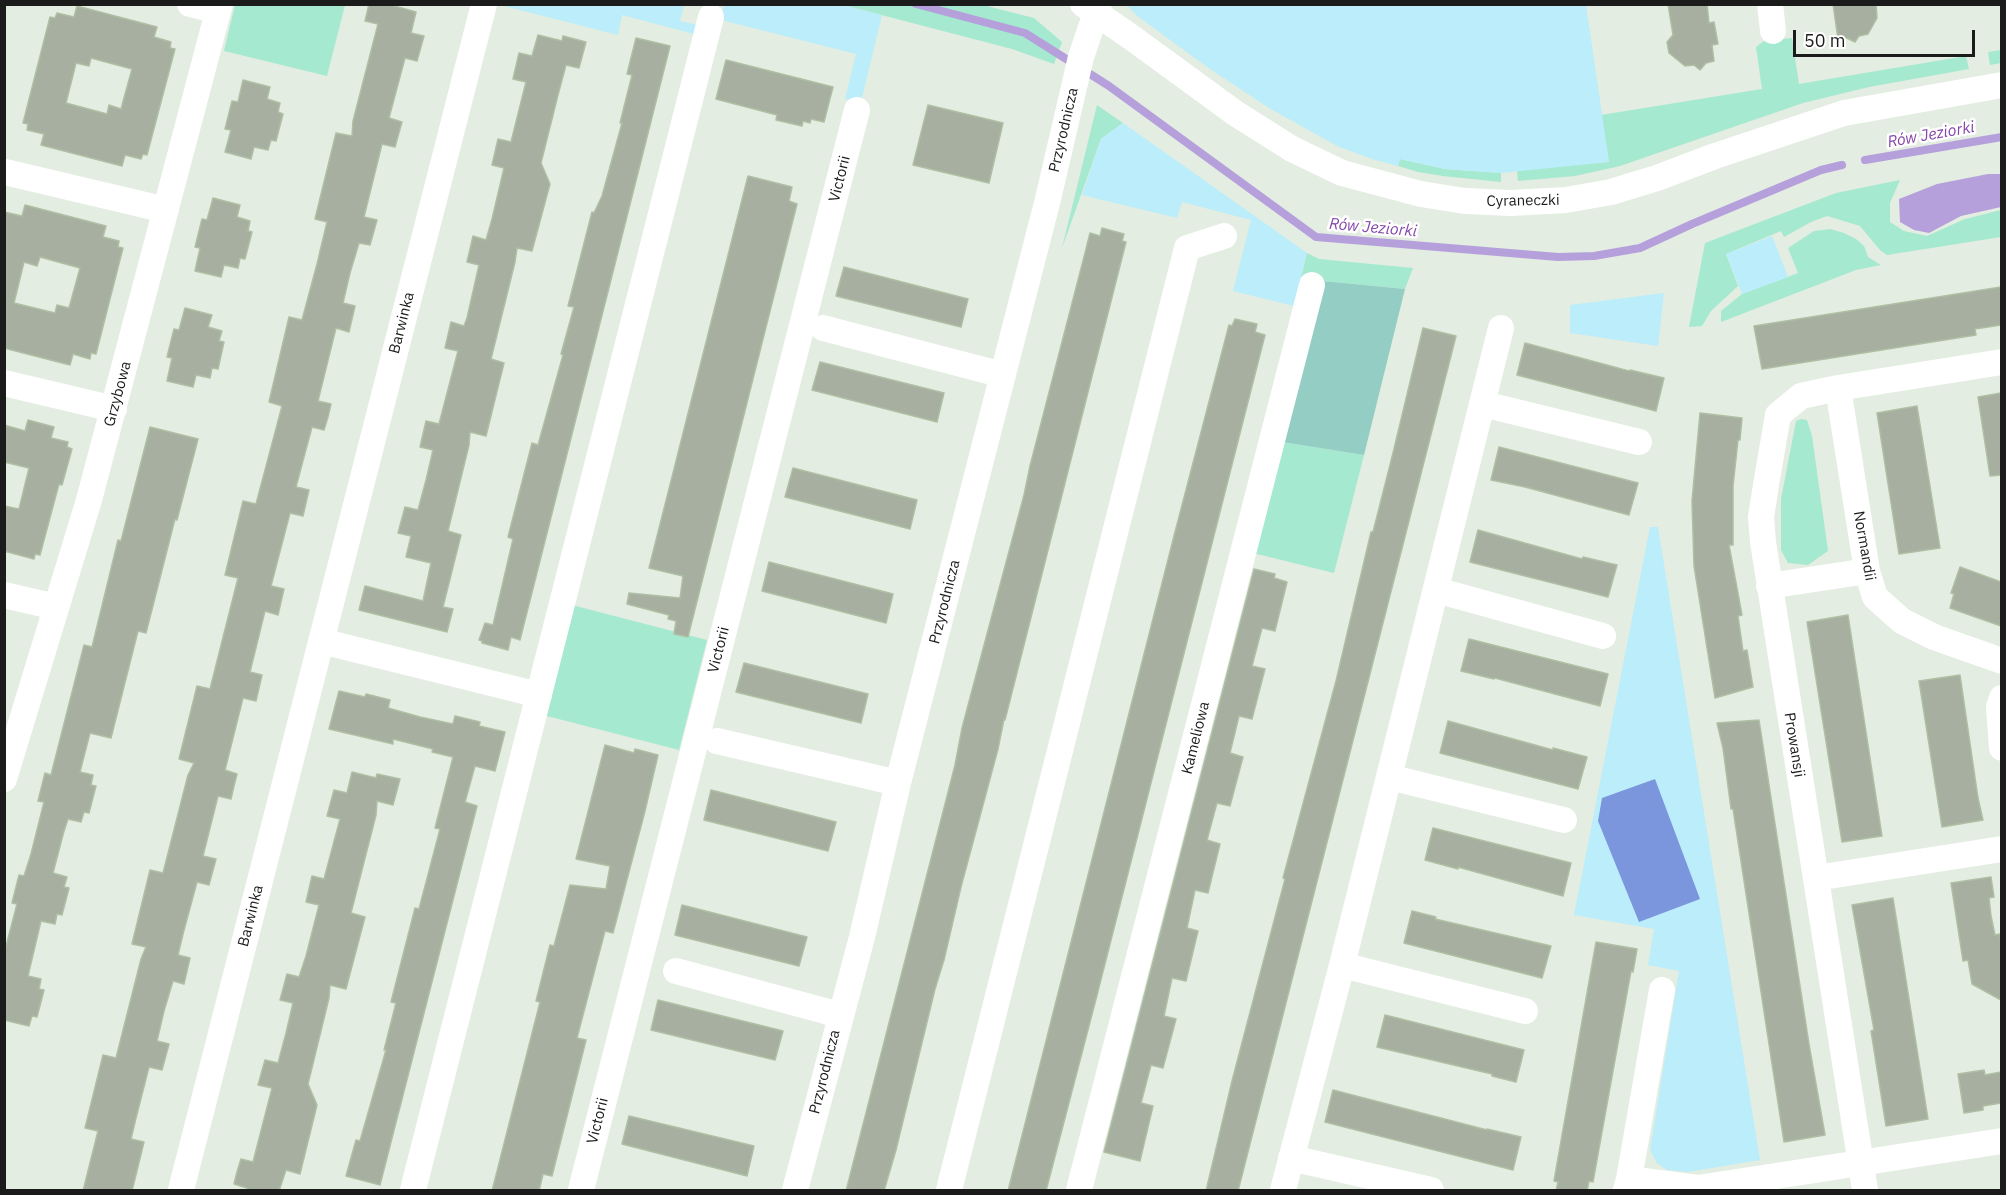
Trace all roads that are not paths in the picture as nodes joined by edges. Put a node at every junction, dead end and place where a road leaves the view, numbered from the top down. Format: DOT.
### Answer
graph roads {
  1 [pos="190,4"];
  2 [pos="484,4"];
  3 [pos="1770,4"];
  4 [pos="1093,7"];
  5 [pos="219,8"];
  6 [pos="711,17"];
  7 [pos="1773,31"];
  8 [pos="2001,85"];
  9 [pos="857,110"];
  10 [pos="5,172"];
  11 [pos="166,210"];
  12 [pos="1224,236"];
  13 [pos="1312,285"];
  14 [pos="823,328"];
  15 [pos="1502,328"];
  16 [pos="2001,362"];
  17 [pos="1003,375"];
  18 [pos="4,383"];
  19 [pos="1838,388"];
  20 [pos="1483,404"];
  21 [pos="114,409"];
  22 [pos="1638,442"];
  23 [pos="1867,572"];
  24 [pos="1769,586"];
  25 [pos="1436,590"];
  26 [pos="4,595"];
  27 [pos="56,607"];
  28 [pos="1603,636"];
  29 [pos="321,641"];
  30 [pos="2001,661"];
  31 [pos="539,695"];
  32 [pos="2001,698"];
  33 [pos="717,741"];
  34 [pos="2001,748"];
  35 [pos="1389,777"];
  36 [pos="4,779"];
  37 [pos="898,783"];
  38 [pos="1564,820"];
  39 [pos="2001,849"];
  40 [pos="1816,878"];
  41 [pos="1342,965"];
  42 [pos="676,971"];
  43 [pos="1662,990"];
  44 [pos="1525,1011"];
  45 [pos="840,1015"];
  46 [pos="2001,1141"];
  47 [pos="1291,1158"];
  48 [pos="1861,1164"];
  49 [pos="1627,1185"];
  50 [pos="181,1191"];
  51 [pos="413,1191"];
  52 [pos="581,1191"];
  53 [pos="795,1191"];
  54 [pos="949,1191"];
  55 [pos="1079,1191"];
  56 [pos="1283,1191"];
  57 [pos="1431,1191"];
  58 [pos="1866,1191"];
  1 -- 5 [label="street"];
  2 -- 29 [label="street, Barwinka"];
  3 -- 7 [label="street"];
  4 -- 8 [label="street, Cyraneczki"];
  4 -- 17 [label="street, Przyrodnicza"];
  5 -- 11 [label="street, Grzybowa"];
  6 -- 31 [label="street"];
  9 -- 52 [label="street, Victorii"];
  10 -- 11 [label="street"];
  11 -- 21 [label="street, Grzybowa"];
  12 -- 54 [label="street"];
  13 -- 55 [label="street, Kameliowa"];
  14 -- 17 [label="street"];
  15 -- 20 [label="street"];
  16 -- 19 [label="street, Prowansji"];
  17 -- 37 [label="street, Przyrodnicza"];
  18 -- 21 [label="street"];
  19 -- 23 [label="street, Normandii"];
  19 -- 24 [label="street, Prowansji"];
  20 -- 22 [label="street"];
  20 -- 25 [label="street"];
  21 -- 27 [label="street, Grzybowa"];
  23 -- 24 [label="street"];
  23 -- 30 [label="street, Normandii"];
  24 -- 40 [label="street, Prowansji"];
  25 -- 28 [label="street"];
  25 -- 35 [label="street"];
  26 -- 27 [label="street"];
  27 -- 36 [label="street, Grzybowa"];
  29 -- 31 [label="street"];
  29 -- 50 [label="street, Barwinka"];
  31 -- 51 [label="street"];
  32 -- 34 [label="street"];
  33 -- 37 [label="street"];
  35 -- 38 [label="street"];
  35 -- 41 [label="street"];
  37 -- 45 [label="street, Przyrodnicza"];
  39 -- 40 [label="street"];
  40 -- 48 [label="street, Prowansji"];
  41 -- 44 [label="street"];
  41 -- 47 [label="street"];
  42 -- 45 [label="street"];
  43 -- 49 [label="street"];
  45 -- 53 [label="street, Przyrodnicza"];
  46 -- 48 [label="street"];
  47 -- 56 [label="street"];
  47 -- 57 [label="street"];
  48 -- 49 [label="street"];
  48 -- 58 [label="street, Prowansji"];
}
